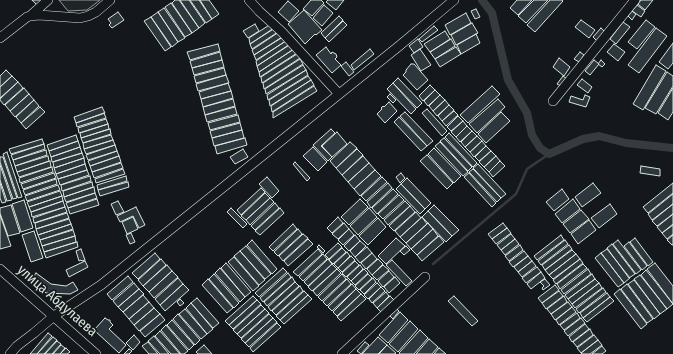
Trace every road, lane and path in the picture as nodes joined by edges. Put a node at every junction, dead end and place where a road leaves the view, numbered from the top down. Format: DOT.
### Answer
graph roads {
  1 [pos="48,0"];
  2 [pos="110,0"];
  3 [pos="249,0"];
  4 [pos="454,0"];
  5 [pos="635,0"];
  6 [pos="30,16"];
  7 [pos="0,38"];
  8 [pos="338,94"];
  9 [pos="553,101"];
  10 [pos="0,269"];
  11 [pos="425,277"];
  12 [pos="54,316"];
  13 [pos="10,354"];
  14 [pos="96,354"];
  15 [pos="342,354"];
  1 -- 6 [label="street"];
  2 -- 6 [label="street"];
  3 -- 8 [label="street"];
  4 -- 8 [label="street"];
  5 -- 9 [label="street"];
  6 -- 7 [label="street"];
  8 -- 12 [label="street"];
  10 -- 12 [label="street, улица Абдулаева"];
  11 -- 15 [label="street"];
  12 -- 13 [label="street"];
  12 -- 14 [label="street, улица Абдулаева"];
}
